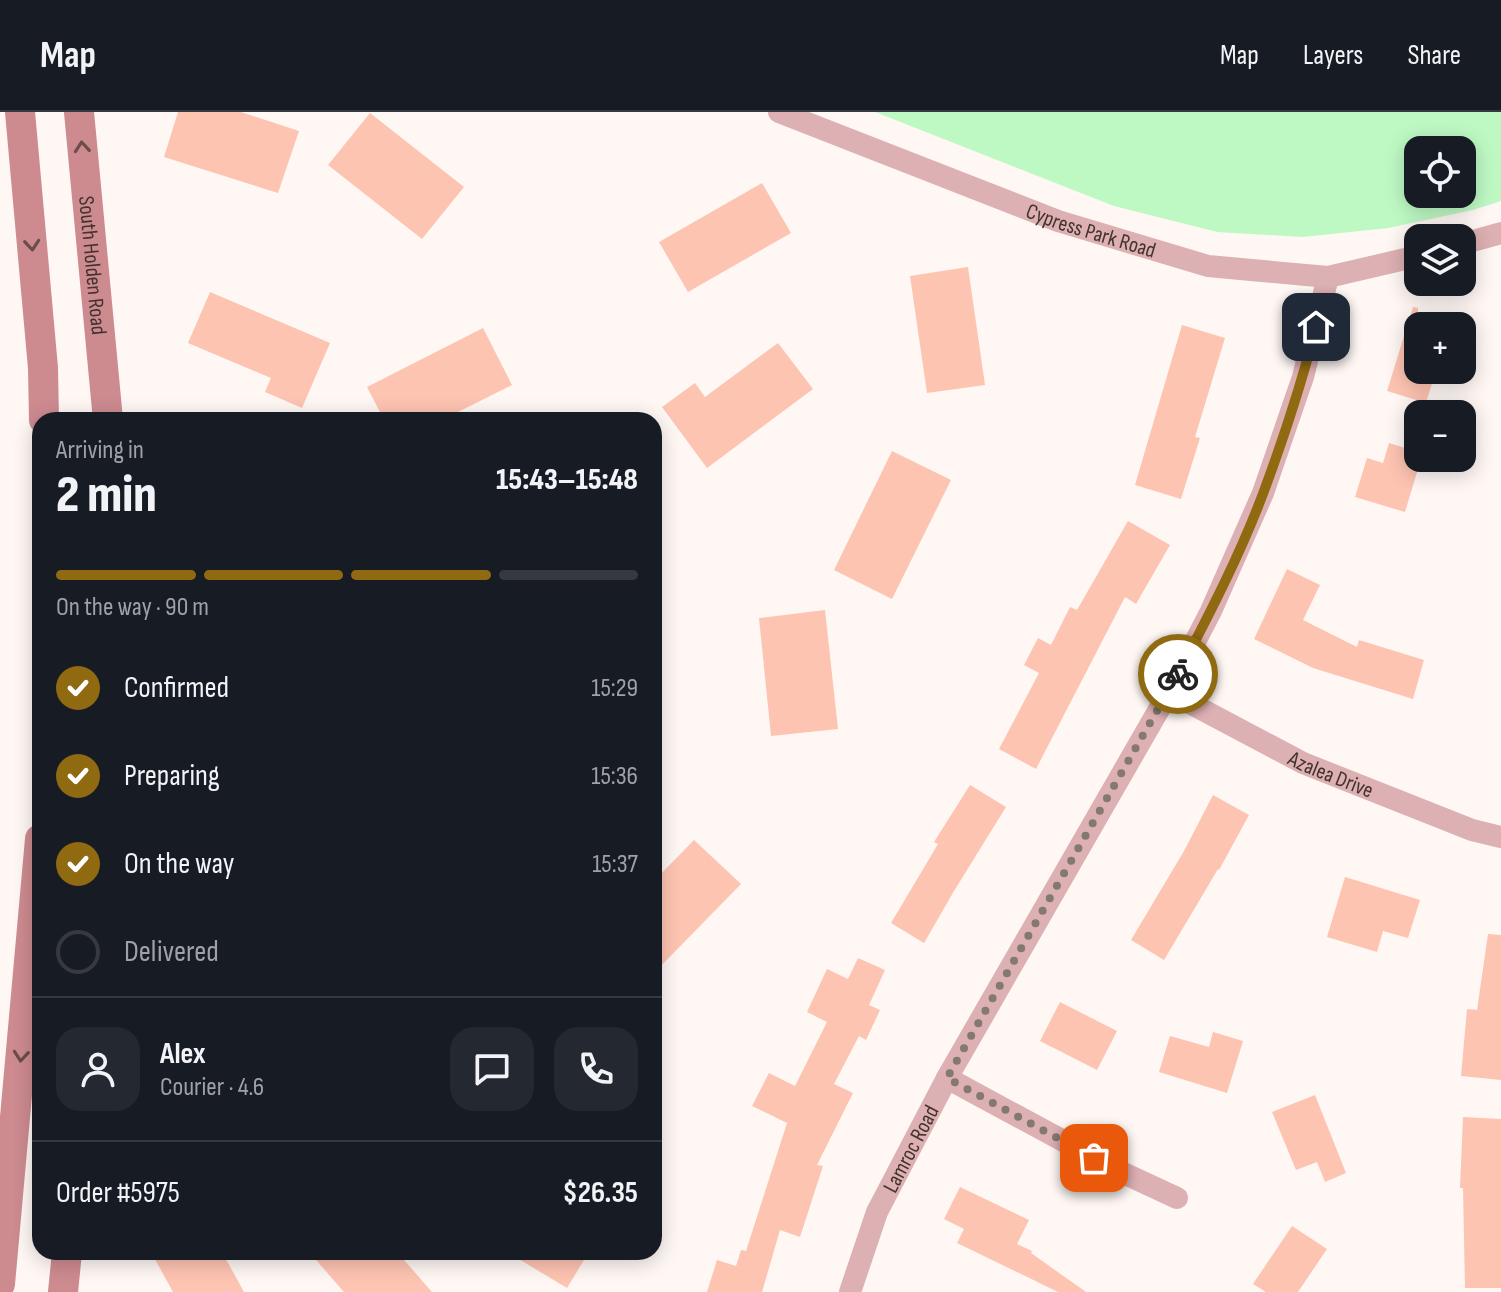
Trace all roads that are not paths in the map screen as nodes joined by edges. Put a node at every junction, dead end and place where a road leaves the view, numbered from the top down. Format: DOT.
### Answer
graph roads {
  1 [pos="20,112"];
  2 [pos="79,112"];
  3 [pos="779,112"];
  4 [pos="1501,233"];
  5 [pos="1476,240"];
  6 [pos="1404,259"];
  7 [pos="1328,277"];
  8 [pos="44,412"];
  9 [pos="107,412"];
  10 [pos="1169,692"];
  11 [pos="1501,837"];
  12 [pos="32,928"];
  13 [pos="947,1078"];
  14 [pos="1177,1198"];
  15 [pos="66,1260"];
  16 [pos="0,1284"];
  17 [pos="63,1292"];
  18 [pos="850,1292"];
  1 -- 8 [label="main road, one-way"];
  9 -- 2 [label="main road, South Holden Road, one-way"];
  3 -- 7 [label="street, Cypress Park Road"];
  4 -- 5 [label="street"];
  6 -- 7 [label="street, Cypress Park Road"];
  7 -- 10 [label="street, Lamroc Road"];
  10 -- 11 [label="street, Azalea Drive"];
  10 -- 13 [label="street, Lamroc Road"];
  12 -- 16 [label="main road, one-way"];
  13 -- 14 [label="street"];
  13 -- 18 [label="street, Lamroc Road"];
  15 -- 17 [label="main road"];
}
